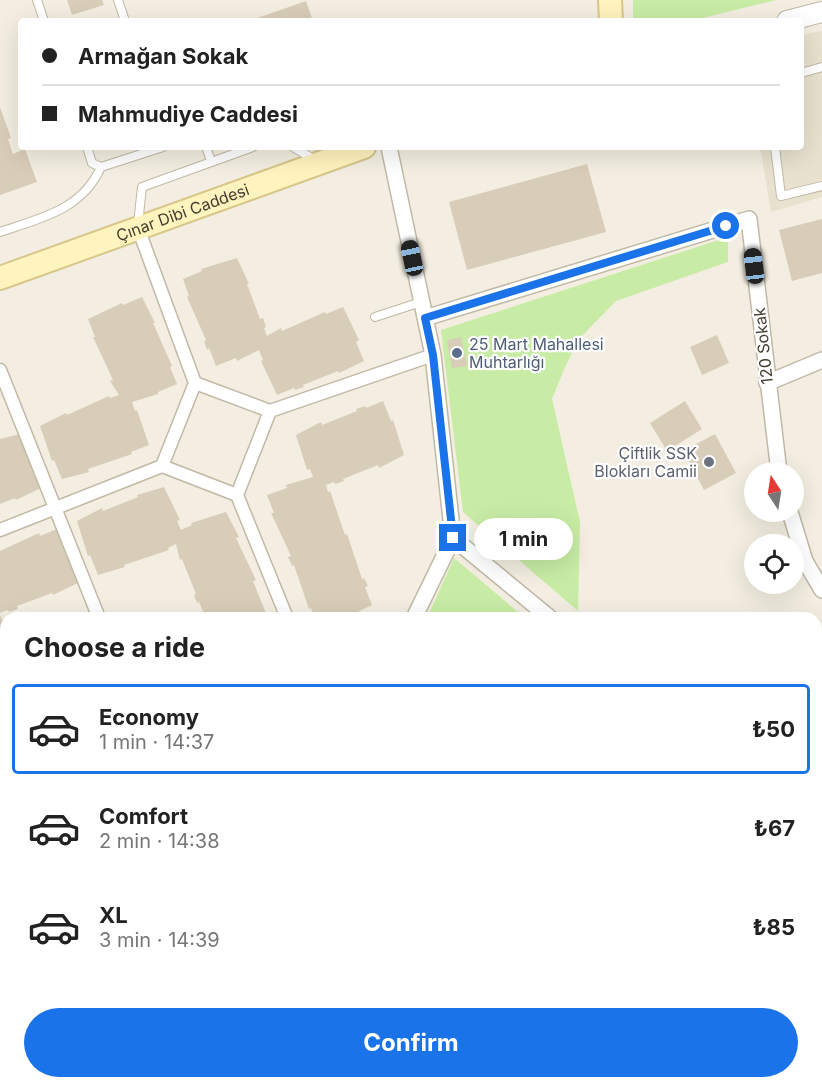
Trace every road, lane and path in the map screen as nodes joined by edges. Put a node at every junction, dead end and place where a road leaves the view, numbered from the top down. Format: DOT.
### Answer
graph roads {
  1 [pos="37,0"];
  2 [pos="118,0"];
  3 [pos="610,0"];
  4 [pos="822,12"];
  5 [pos="43,18"];
  6 [pos="124,18"];
  7 [pos="611,18"];
  8 [pos="799,18"];
  9 [pos="822,67"];
  10 [pos="804,72"];
  11 [pos="88,150"];
  12 [pos="154,150"];
  13 [pos="207,150"];
  14 [pos="244,150"];
  15 [pos="298,150"];
  16 [pos="356,150"];
  17 [pos="390,150"];
  18 [pos="775,150"];
  19 [pos="211,161"];
  20 [pos="321,163"];
  21 [pos="101,167"];
  22 [pos="822,186"];
  23 [pos="138,228"];
  24 [pos="0,232"];
  25 [pos="0,278"];
  26 [pos="421,302"];
  27 [pos="375,317"];
  28 [pos="425,318"];
  29 [pos="433,355"];
  30 [pos="822,360"];
  31 [pos="0,370"];
  32 [pos="195,382"];
  33 [pos="767,383"];
  34 [pos="270,411"];
  35 [pos="778,462"];
  36 [pos="162,466"];
  37 [pos="237,495"];
  38 [pos="54,508"];
  39 [pos="793,522"];
  40 [pos="0,530"];
  41 [pos="453,538"];
  42 [pos="822,590"];
  43 [pos="97,612"];
  44 [pos="284,612"];
  45 [pos="417,612"];
  46 [pos="543,612"];
  1 -- 5 [label="lane"];
  2 -- 6 [label="lane"];
  3 -- 7 [label="main road"];
  4 -- 8 [label="street"];
  9 -- 10 [label="lane"];
  11 -- 21 [label="lane"];
  12 -- 21 [label="lane"];
  13 -- 19 [label="lane"];
  14 -- 19 [label="lane"];
  15 -- 20 [label="lane"];
  16 -- 20 [label="main road, Çınar Dibi Caddesi"];
  17 -- 26 [label="street"];
  18 -- 22 [label="lane"];
  19 -- 23 [label="lane"];
  20 -- 23 [label="main road, Çınar Dibi Caddesi"];
  21 -- 24 [label="lane"];
  23 -- 25 [label="main road, Çınar Dibi Caddesi"];
  23 -- 32 [label="street"];
  26 -- 27 [label="lane"];
  26 -- 28 [label="street"];
  28 -- 29 [label="street"];
  28 -- 33 [label="street, 120 Sokak"];
  29 -- 34 [label="street"];
  29 -- 41 [label="street"];
  30 -- 33 [label="street"];
  31 -- 38 [label="street"];
  32 -- 34 [label="street"];
  32 -- 36 [label="street"];
  33 -- 35 [label="street, 120 Sokak"];
  34 -- 37 [label="street"];
  36 -- 37 [label="street"];
  36 -- 38 [label="street"];
  37 -- 44 [label="street"];
  38 -- 40 [label="street"];
  38 -- 43 [label="street"];
  39 -- 42 [label="street"];
  41 -- 45 [label="street"];
  41 -- 46 [label="street"];
}
